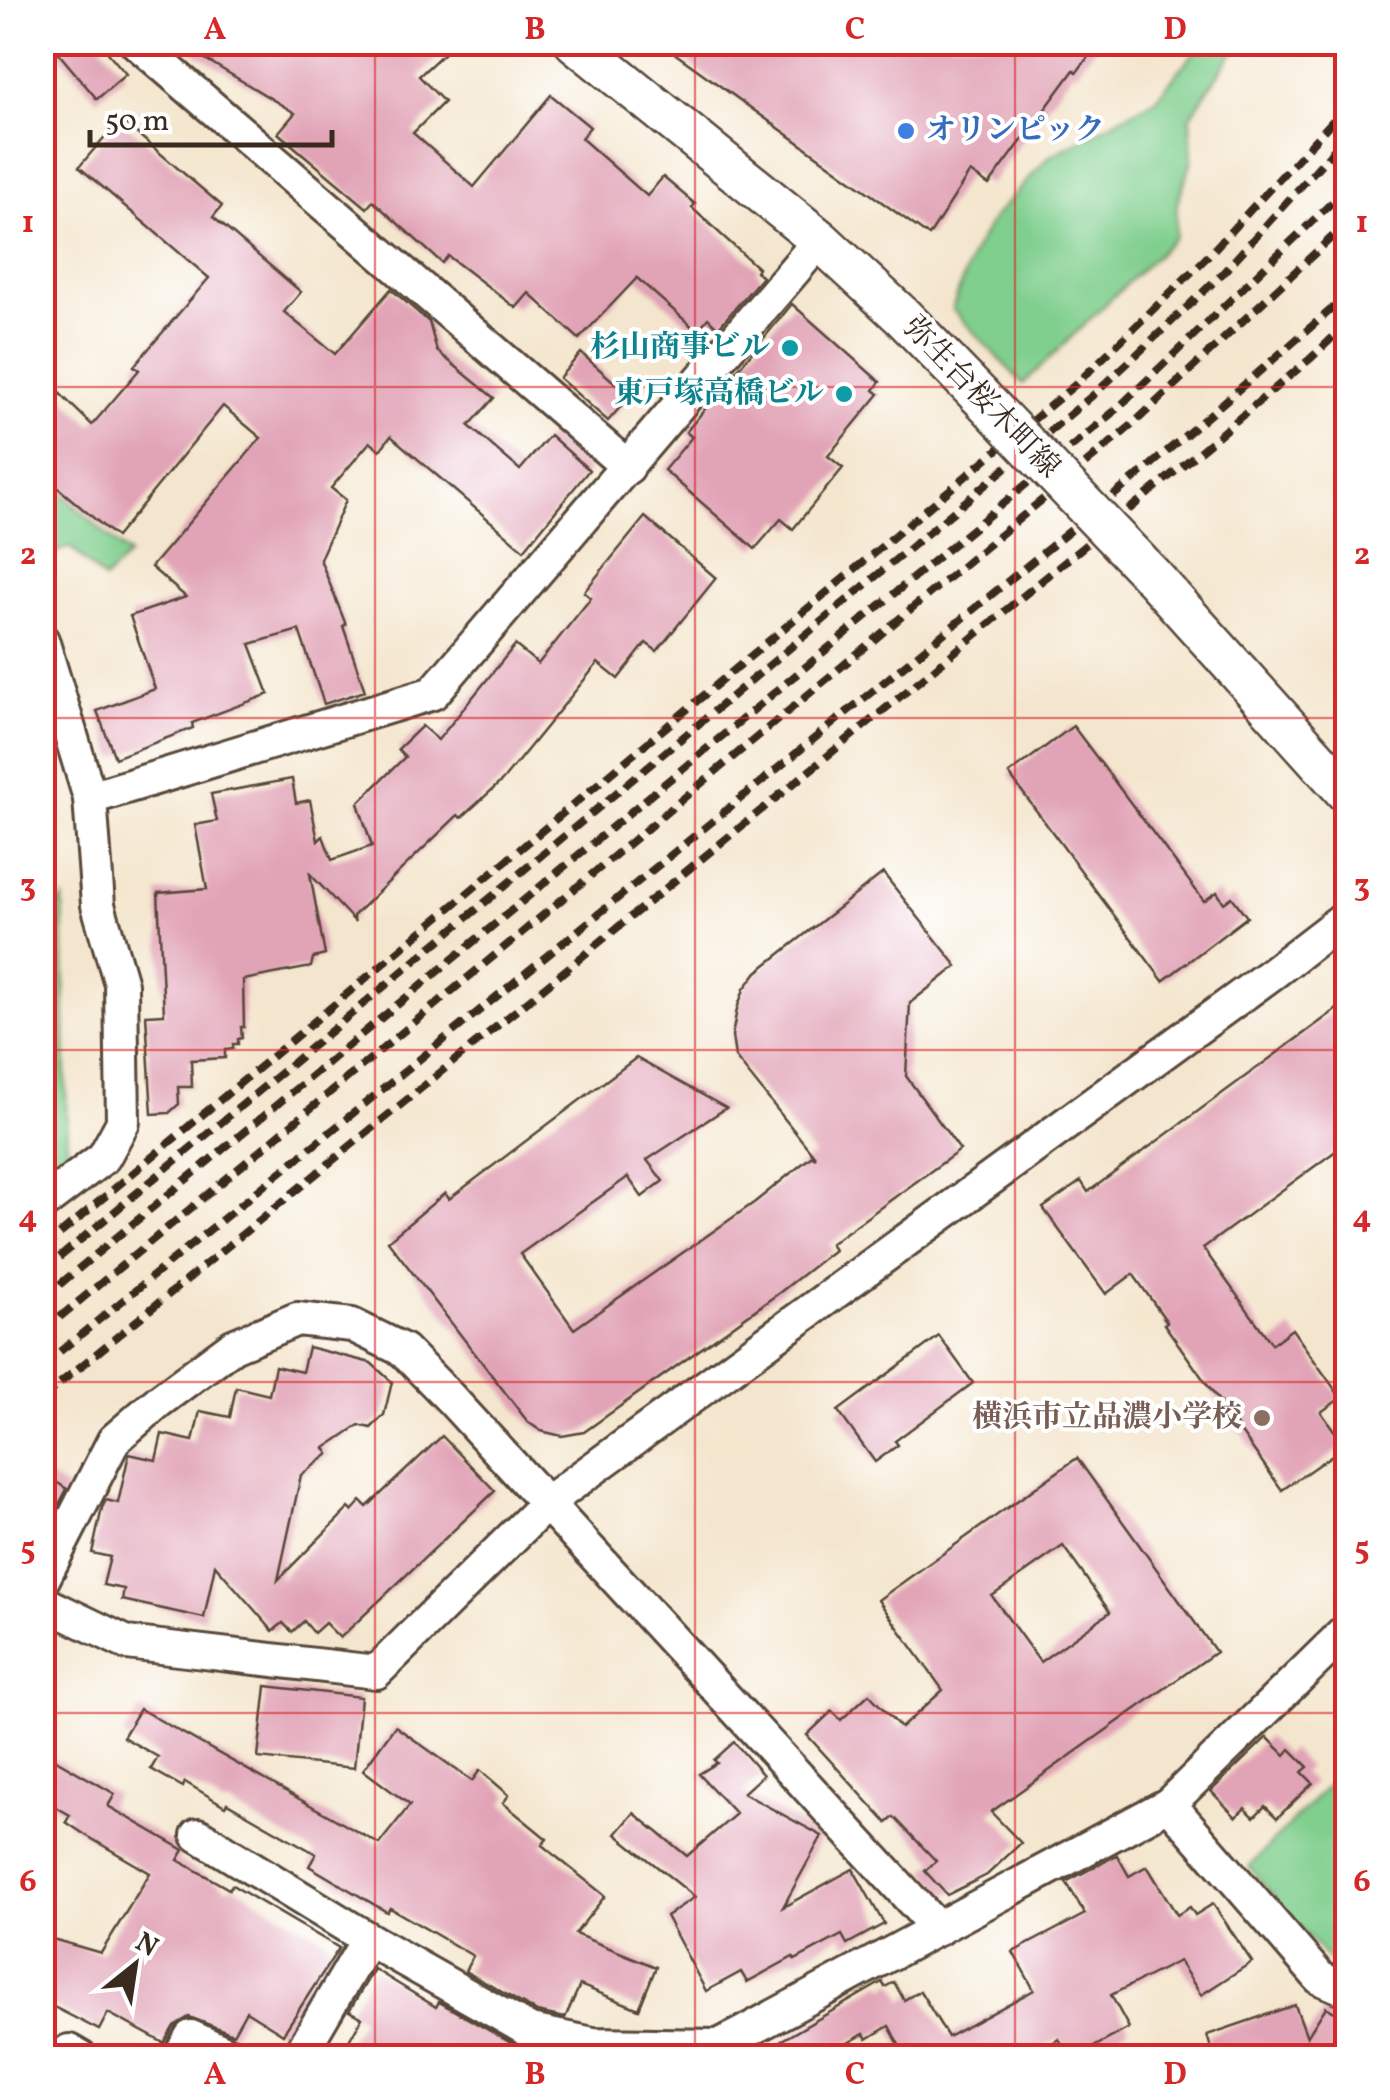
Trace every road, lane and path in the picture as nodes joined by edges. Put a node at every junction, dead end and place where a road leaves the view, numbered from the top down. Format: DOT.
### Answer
graph roads {
  1 [pos="136,42"];
  2 [pos="576,42"];
  3 [pos="820,240"];
  4 [pos="628,467"];
  5 [pos="42,640"];
  6 [pos="1348,794"];
  7 [pos="90,798"];
  8 [pos="1348,915"];
  9 [pos="42,1204"];
  10 [pos="548,1501"];
  11 [pos="42,1580"];
  12 [pos="42,1602"];
  13 [pos="1348,1629"];
  14 [pos="1169,1804"];
  15 [pos="198,1836"];
  16 [pos="938,1929"];
  17 [pos="368,1939"];
  18 [pos="1348,1990"];
  19 [pos="721,2052"];
  20 [pos="179,2058"];
  21 [pos="237,2058"];
  22 [pos="298,2058"];
  1 -- 4 [label="street"];
  2 -- 3 [label="main road, 弥生台桜木町線"];
  3 -- 4 [label="street"];
  3 -- 6 [label="main road, 弥生台桜木町線, bridge"];
  4 -- 7 [label="street"];
  5 -- 7 [label="street"];
  7 -- 9 [label="street"];
  8 -- 10 [label="street"];
  10 -- 11 [label="street"];
  10 -- 12 [label="street"];
  10 -- 16 [label="street"];
  13 -- 14 [label="street"];
  14 -- 16 [label="street"];
  14 -- 18 [label="street"];
  15 -- 17 [label="street"];
  16 -- 19 [label="street"];
  17 -- 19 [label="street"];
  17 -- 22 [label="street"];
  20 -- 21 [label="street"];
}
